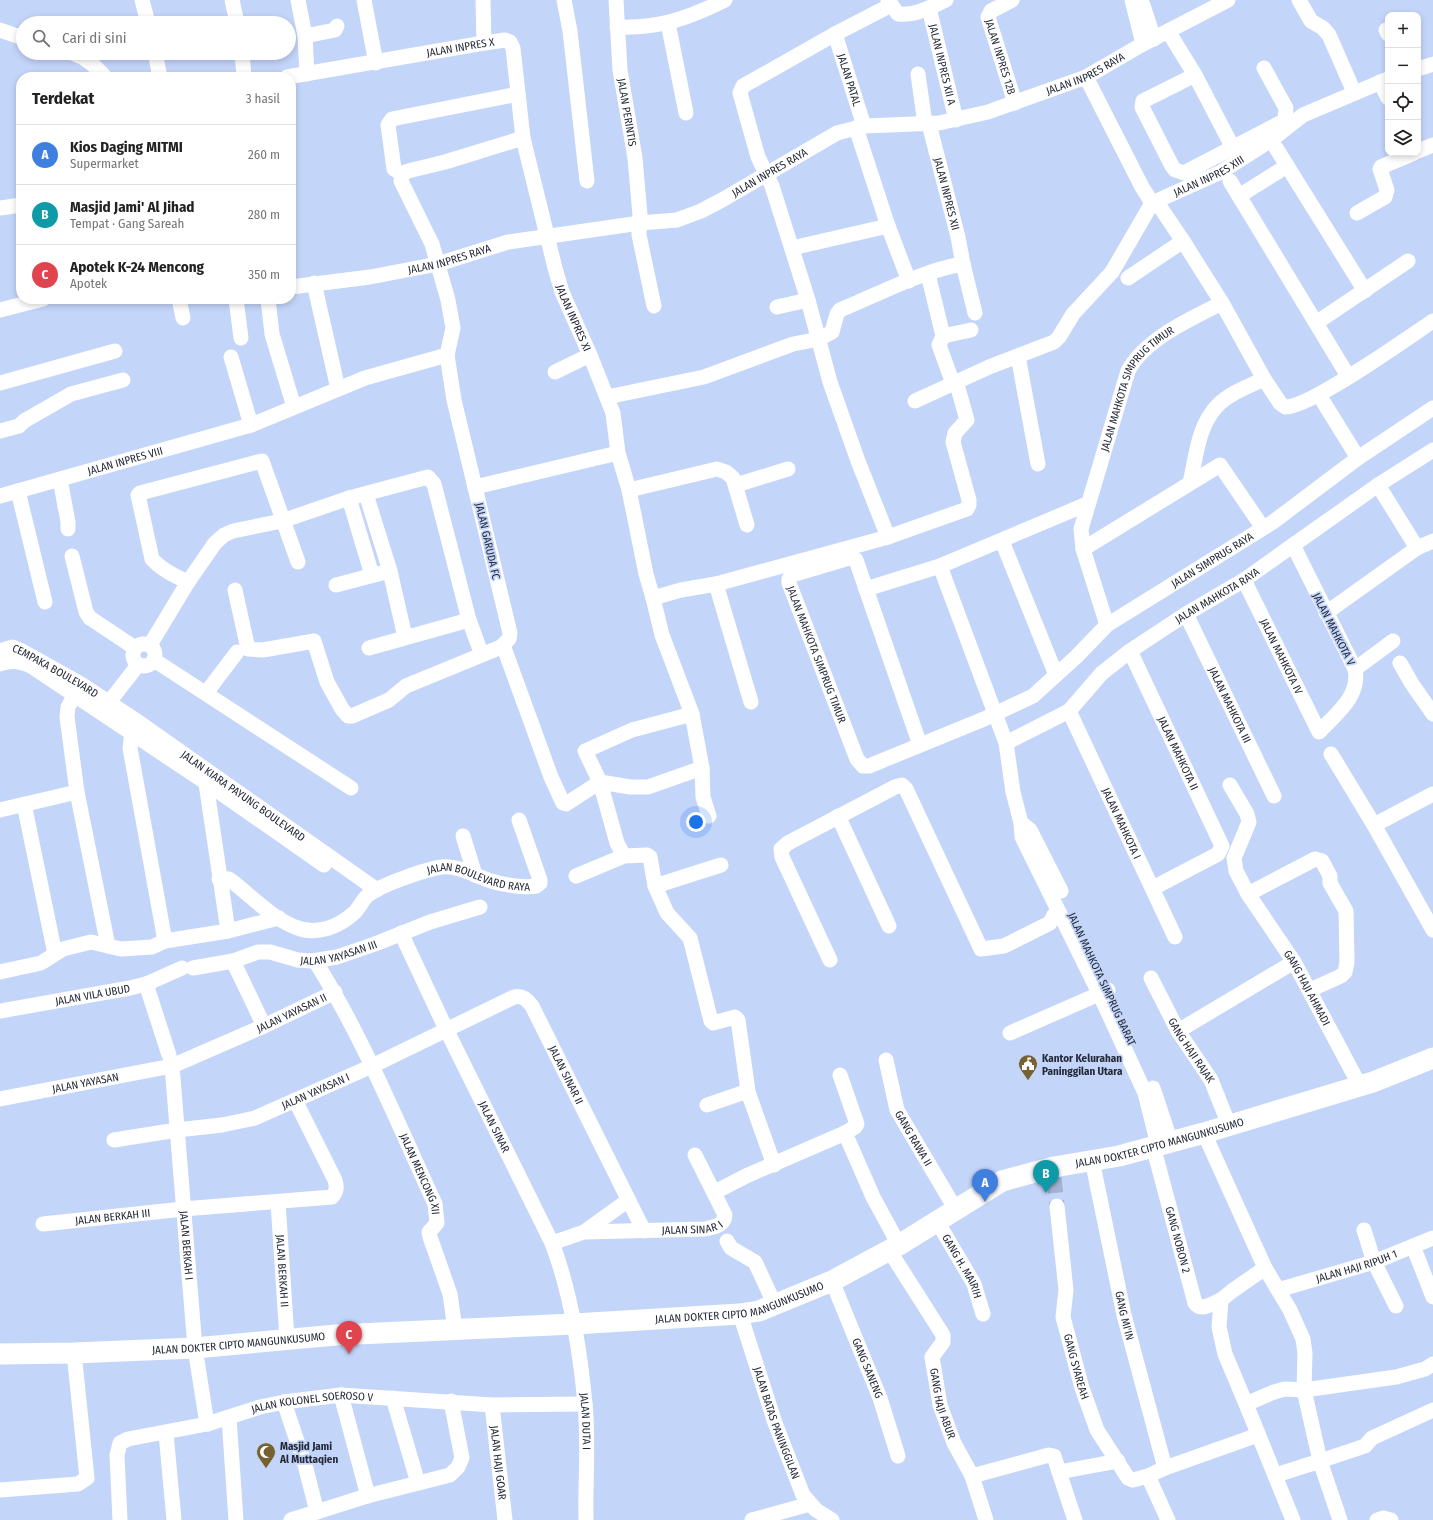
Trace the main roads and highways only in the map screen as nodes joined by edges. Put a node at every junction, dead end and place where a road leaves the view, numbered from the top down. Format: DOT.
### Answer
graph roads {
  1 [pos="1433,1058"];
  2 [pos="0,1354"];
  1 -- 2 [label="main road, JALAN DOKTER CIPTO MANGUNKUSUMO"];
}
